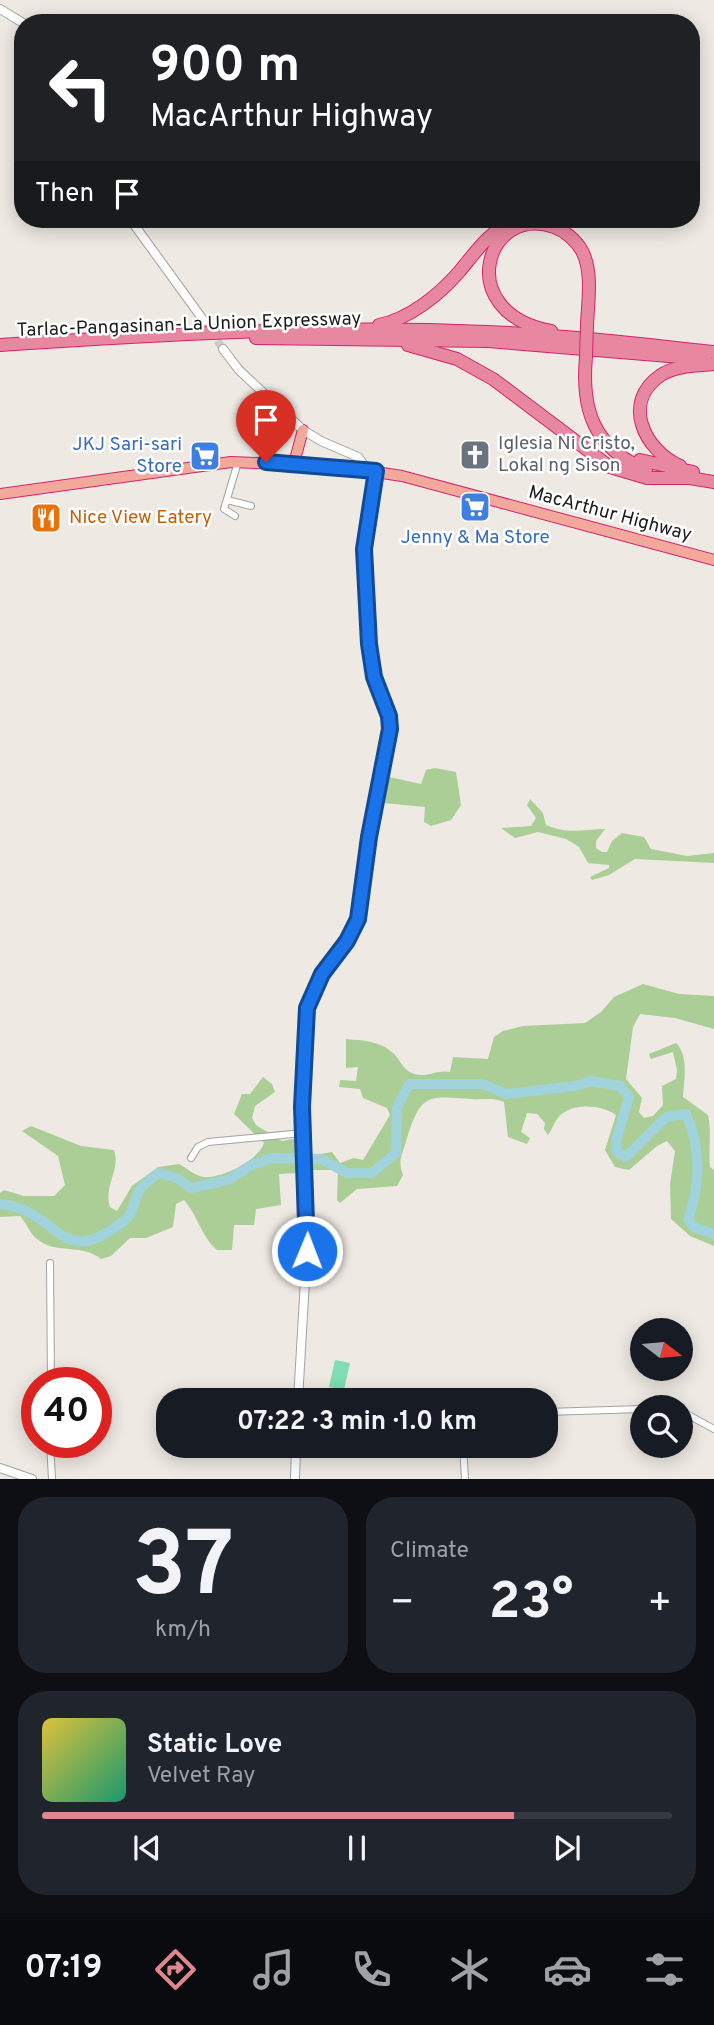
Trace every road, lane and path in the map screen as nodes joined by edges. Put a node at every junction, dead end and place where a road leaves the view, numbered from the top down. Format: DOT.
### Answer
graph roads {
  1 [pos="137,228"];
  2 [pos="503,228"];
  3 [pos="518,228"];
  4 [pos="558,228"];
  5 [pos="570,228"];
  6 [pos="204,321"];
  7 [pos="590,325"];
  8 [pos="362,333"];
  9 [pos="589,339"];
  10 [pos="0,345"];
  11 [pos="223,349"];
  12 [pos="0,351"];
  13 [pos="714,352"];
  14 [pos="714,362"];
  15 [pos="303,430"];
  16 [pos="238,462"];
  17 [pos="294,463"];
  18 [pos="372,470"];
  19 [pos="714,474"];
  20 [pos="692,475"];
  21 [pos="714,482"];
  22 [pos="0,494"];
  23 [pos="227,500"];
  24 [pos="251,506"];
  25 [pos="235,516"];
  26 [pos="714,560"];
  27 [pos="303,1133"];
  28 [pos="191,1158"];
  29 [pos="50,1263"];
  30 [pos="51,1367"];
  31 [pos="299,1388"];
  32 [pos="630,1409"];
  33 [pos="558,1412"];
  34 [pos="693,1418"];
  35 [pos="714,1429"];
  36 [pos="51,1458"];
  37 [pos="296,1458"];
  38 [pos="465,1458"];
  39 [pos="0,1468"];
  40 [pos="11,1475"];
  41 [pos="32,1479"];
  42 [pos="52,1479"];
  43 [pos="295,1479"];
  44 [pos="466,1479"];
  1 -- 6 [label="street"];
  2 -- 8 [label="highway"];
  3 -- 9 [label="highway"];
  4 -- 7 [label="highway"];
  5 -- 7 [label="highway"];
  7 -- 20 [label="highway"];
  8 -- 9 [label="highway, Tarlac-Pangasinan-La Union Expressway"];
  8 -- 10 [label="highway, Tarlac-Pangasinan-La Union Expressway"];
  8 -- 12 [label="highway, Tarlac-Pangasinan-La Union Expressway"];
  8 -- 14 [label="highway, Tarlac-Pangasinan-La Union Expressway"];
  8 -- 20 [label="highway"];
  9 -- 13 [label="highway, Tarlac-Pangasinan-La Union Expressway"];
  11 -- 15 [label="street"];
  14 -- 20 [label="highway"];
  15 -- 17 [label="highway"];
  15 -- 18 [label="street"];
  16 -- 17 [label="highway, MacArthur Highway"];
  16 -- 22 [label="highway, MacArthur Highway"];
  16 -- 23 [label="street"];
  17 -- 18 [label="highway, MacArthur Highway"];
  18 -- 26 [label="highway, MacArthur Highway"];
  18 -- 27 [label="street"];
  19 -- 20 [label="highway"];
  20 -- 21 [label="highway"];
  23 -- 24 [label="street"];
  23 -- 25 [label="street"];
  27 -- 28 [label="street"];
  27 -- 31 [label="street"];
  29 -- 30 [label="street"];
  32 -- 33 [label="street"];
  34 -- 35 [label="street"];
  36 -- 42 [label="street"];
  37 -- 43 [label="street"];
  38 -- 44 [label="street"];
  39 -- 40 [label="street"];
  40 -- 41 [label="street"];
}
